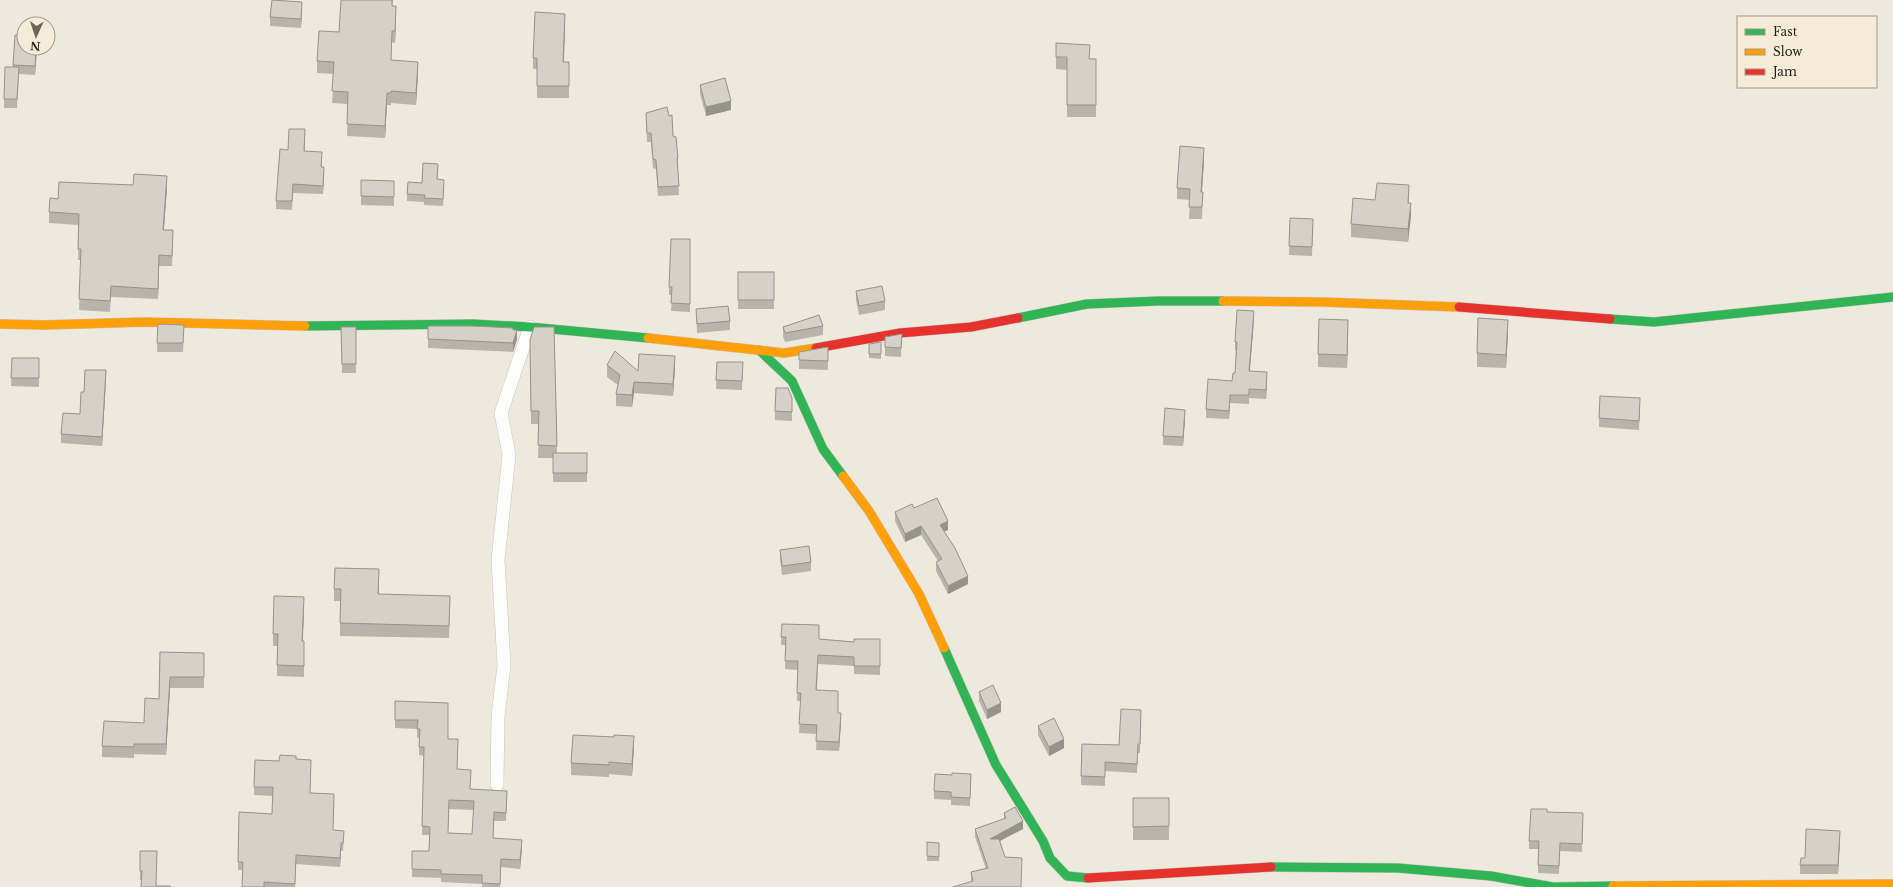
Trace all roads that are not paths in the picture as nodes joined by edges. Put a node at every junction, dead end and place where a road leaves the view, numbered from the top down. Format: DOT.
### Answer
graph roads {
  1 [pos="1893,297"];
  2 [pos="0,324"];
  3 [pos="530,327"];
  4 [pos="759,350"];
  5 [pos="497,785"];
  6 [pos="1893,884"];
  1 -- 4 [label="street"];
  2 -- 3 [label="street"];
  3 -- 4 [label="street"];
  3 -- 5 [label="street"];
  4 -- 6 [label="street"];
}
